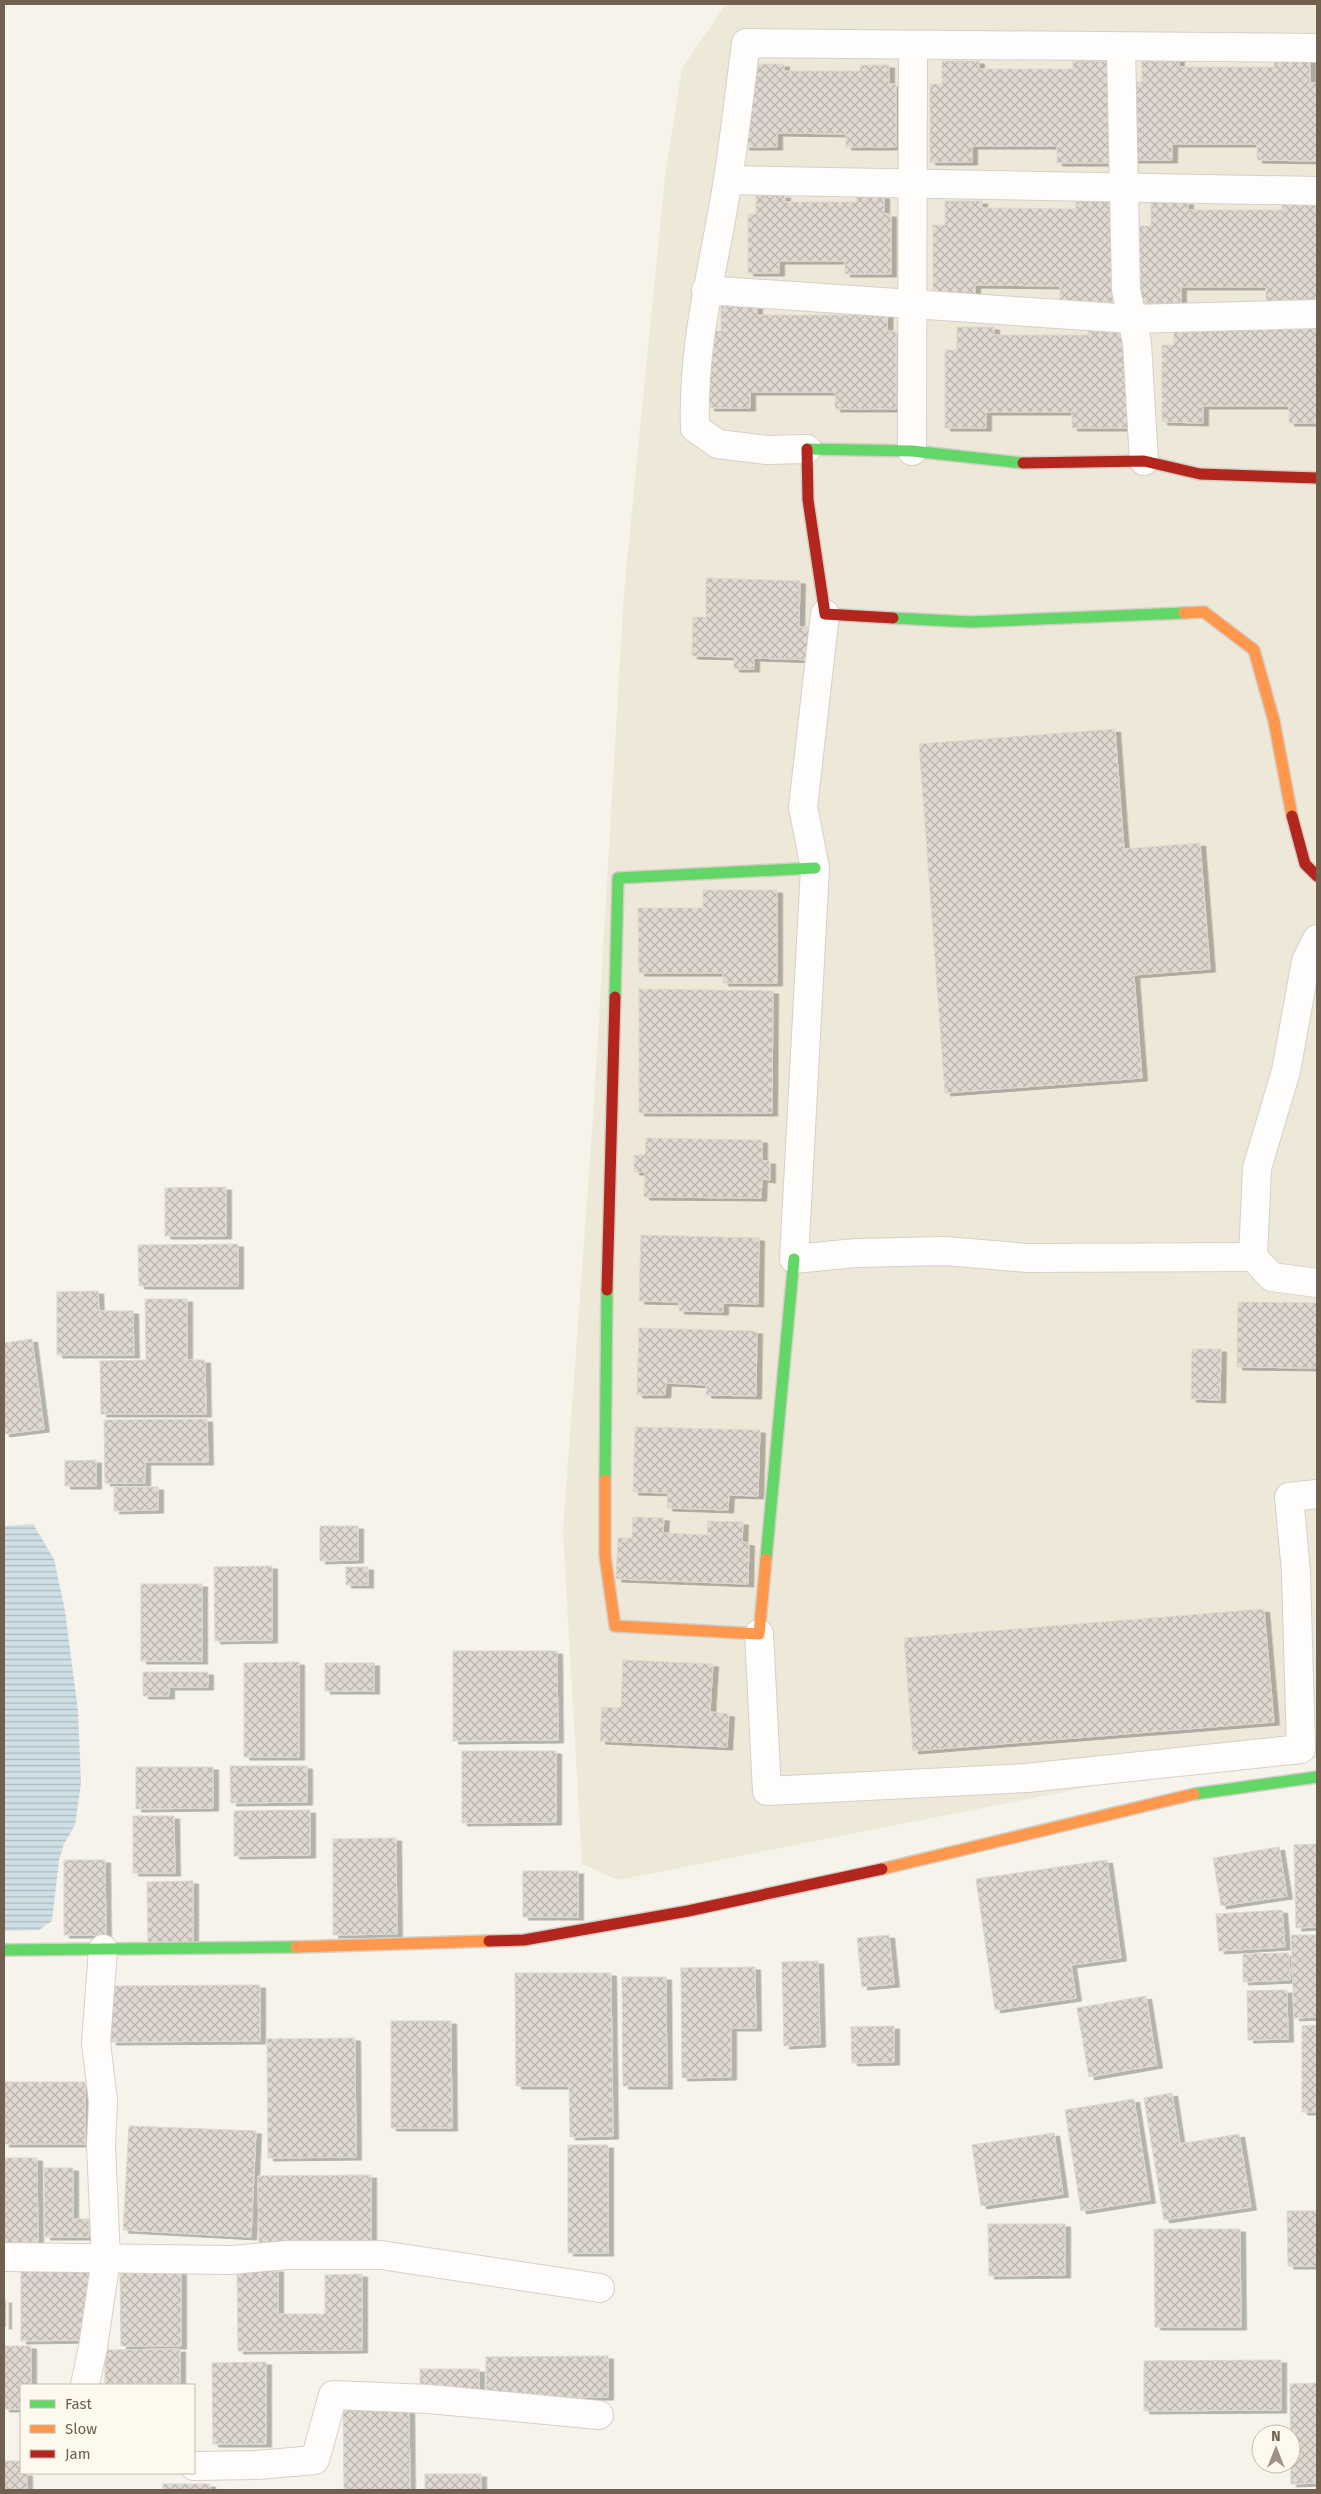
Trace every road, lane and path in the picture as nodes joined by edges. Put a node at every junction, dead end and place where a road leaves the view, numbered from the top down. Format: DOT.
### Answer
graph roads {
  1 [pos="913,45"];
  2 [pos="1121,47"];
  3 [pos="1317,48"];
  4 [pos="728,180"];
  5 [pos="913,185"];
  6 [pos="1124,187"];
  7 [pos="1317,191"];
  8 [pos="706,290"];
  9 [pos="913,304"];
  10 [pos="1317,314"];
  11 [pos="1132,319"];
  12 [pos="807,449"];
  13 [pos="912,451"];
  14 [pos="1144,461"];
  15 [pos="1317,478"];
  16 [pos="825,614"];
  17 [pos="815,868"];
  18 [pos="1317,876"];
  19 [pos="1317,939"];
  20 [pos="1253,1257"];
  21 [pos="794,1259"];
  22 [pos="1317,1283"];
  23 [pos="1317,1494"];
  24 [pos="759,1634"];
  25 [pos="1317,1777"];
  26 [pos="103,1949"];
  27 [pos="4,1950"];
  28 [pos="4,2257"];
  29 [pos="106,2259"];
  30 [pos="600,2288"];
  31 [pos="85,2384"];
  32 [pos="599,2415"];
  33 [pos="195,2466"];
  1 -- 2 [label="street"];
  1 -- 4 [label="street"];
  1 -- 5 [label="street"];
  2 -- 3 [label="street"];
  2 -- 6 [label="street"];
  4 -- 5 [label="street"];
  4 -- 8 [label="street"];
  5 -- 6 [label="street"];
  5 -- 9 [label="street"];
  6 -- 7 [label="street"];
  6 -- 11 [label="street"];
  8 -- 9 [label="street"];
  8 -- 12 [label="street"];
  9 -- 11 [label="street"];
  9 -- 13 [label="street"];
  10 -- 11 [label="street"];
  11 -- 14 [label="street"];
  12 -- 13 [label="street"];
  12 -- 16 [label="street"];
  13 -- 14 [label="street"];
  14 -- 15 [label="street"];
  16 -- 17 [label="street"];
  16 -- 18 [label="street"];
  17 -- 21 [label="street"];
  17 -- 24 [label="street"];
  19 -- 20 [label="street"];
  20 -- 21 [label="street"];
  20 -- 22 [label="street"];
  21 -- 24 [label="street"];
  23 -- 24 [label="street"];
  25 -- 26 [label="street"];
  26 -- 27 [label="street"];
  26 -- 29 [label="street"];
  28 -- 29 [label="street"];
  29 -- 30 [label="street"];
  29 -- 31 [label="street"];
  32 -- 33 [label="street"];
}
